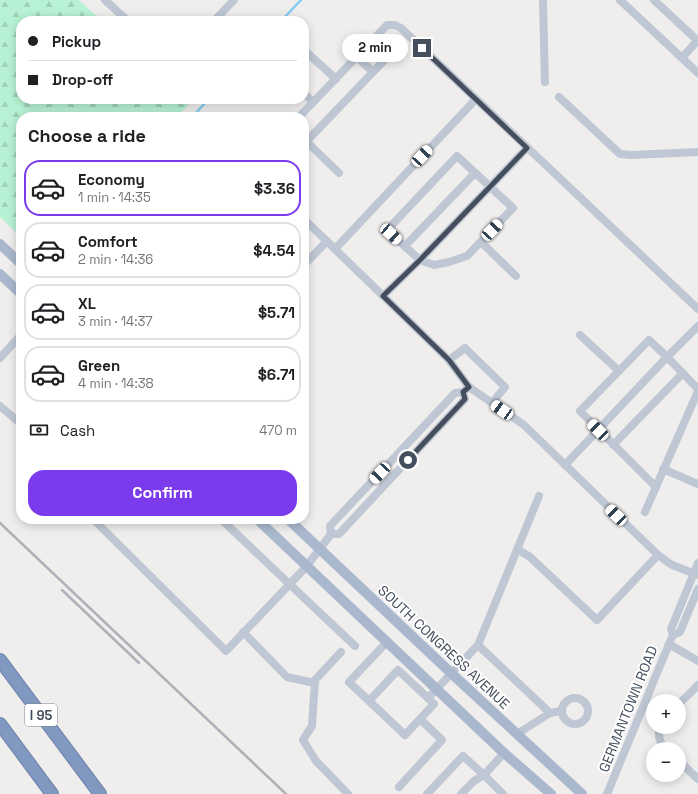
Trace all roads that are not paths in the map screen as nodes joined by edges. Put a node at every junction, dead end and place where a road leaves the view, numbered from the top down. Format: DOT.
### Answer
graph roads {
  1 [pos="105,0"];
  2 [pos="234,0"];
  3 [pos="543,0"];
  4 [pos="620,0"];
  5 [pos="654,0"];
  6 [pos="123,16"];
  7 [pos="219,16"];
  8 [pos="698,41"];
  9 [pos="398,46"];
  10 [pos="309,55"];
  11 [pos="357,56"];
  12 [pos="682,58"];
  13 [pos="373,72"];
  14 [pos="698,73"];
  15 [pos="336,79"];
  16 [pos="546,82"];
  17 [pos="559,97"];
  18 [pos="309,98"];
  19 [pos="476,98"];
  20 [pos="313,102"];
  21 [pos="304,112"];
  22 [pos="309,139"];
  23 [pos="309,147"];
  24 [pos="527,148"];
  25 [pos="698,152"];
  26 [pos="339,173"];
  27 [pos="475,173"];
  28 [pos="491,187"];
  29 [pos="309,224"];
  30 [pos="326,241"];
  31 [pos="481,242"];
  32 [pos="0,244"];
  33 [pos="405,246"];
  34 [pos="335,249"];
  35 [pos="16,259"];
  36 [pos="309,260"];
  37 [pos="420,260"];
  38 [pos="0,274"];
  39 [pos="516,276"];
  40 [pos="16,289"];
  41 [pos="383,296"];
  42 [pos="698,309"];
  43 [pos="698,326"];
  44 [pos="580,335"];
  45 [pos="16,341"];
  46 [pos="667,357"];
  47 [pos="0,358"];
  48 [pos="449,360"];
  49 [pos="619,371"];
  50 [pos="682,373"];
  51 [pos="466,390"];
  52 [pos="698,390"];
  53 [pos="492,403"];
  54 [pos="0,406"];
  55 [pos="439,410"];
  56 [pos="448,418"];
  57 [pos="16,420"];
  58 [pos="598,430"];
  59 [pos="613,445"];
  60 [pos="399,452"];
  61 [pos="408,460"];
  62 [pos="565,465"];
  63 [pos="663,469"];
  64 [pos="698,484"];
  65 [pos="656,487"];
  66 [pos="360,494"];
  67 [pos="539,496"];
  68 [pos="368,502"];
  69 [pos="645,512"];
  70 [pos="98,524"];
  71 [pos="226,524"];
  72 [pos="262,524"];
  73 [pos="293,524"];
  74 [pos="331,534"];
  75 [pos="319,549"];
  76 [pos="517,549"];
  77 [pos="658,555"];
  78 [pos="698,563"];
  79 [pos="306,567"];
  80 [pos="696,576"];
  81 [pos="290,584"];
  82 [pos="698,589"];
  83 [pos="688,612"];
  84 [pos="242,632"];
  85 [pos="674,635"];
  86 [pos="387,642"];
  87 [pos="668,644"];
  88 [pos="478,645"];
  89 [pos="355,646"];
  90 [pos="341,652"];
  91 [pos="0,660"];
  92 [pos="698,661"];
  93 [pos="451,674"];
  94 [pos="315,683"];
  95 [pos="698,684"];
  96 [pos="438,688"];
  97 [pos="686,697"];
  98 [pos="428,698"];
  99 [pos="369,701"];
  100 [pos="561,711"];
  101 [pos="550,713"];
  102 [pos="420,719"];
  103 [pos="0,724"];
  104 [pos="517,734"];
  105 [pos="504,753"];
  106 [pos="686,768"];
  107 [pos="484,775"];
  108 [pos="698,779"];
  109 [pos="399,787"];
  110 [pos="52,794"];
  111 [pos="100,794"];
  112 [pos="348,794"];
  113 [pos="427,794"];
  114 [pos="461,794"];
  115 [pos="503,794"];
  116 [pos="551,794"];
  117 [pos="582,794"];
  118 [pos="607,794"];
  1 -- 6 [label="street"];
  2 -- 7 [label="street"];
  3 -- 16 [label="street"];
  4 -- 12 [label="street"];
  5 -- 8 [label="street"];
  8 -- 12 [label="street"];
  9 -- 13 [label="street"];
  10 -- 15 [label="street"];
  11 -- 13 [label="street"];
  11 -- 15 [label="street"];
  11 -- 19 [label="street"];
  12 -- 14 [label="street"];
  13 -- 22 [label="street"];
  15 -- 20 [label="street"];
  17 -- 25 [label="street"];
  18 -- 20 [label="street"];
  19 -- 24 [label="street"];
  19 -- 34 [label="street"];
  20 -- 21 [label="street"];
  23 -- 26 [label="street"];
  24 -- 28 [label="street"];
  24 -- 42 [label="street"];
  27 -- 28 [label="street"];
  27 -- 33 [label="street"];
  27 -- 33 [label="street"];
  28 -- 31 [label="street"];
  28 -- 37 [label="street"];
  29 -- 30 [label="street"];
  30 -- 34 [label="street"];
  30 -- 36 [label="street"];
  31 -- 37 [label="street"];
  31 -- 39 [label="street"];
  32 -- 35 [label="main road"];
  33 -- 37 [label="street"];
  34 -- 41 [label="street"];
  37 -- 41 [label="street"];
  38 -- 40 [label="main road"];
  41 -- 48 [label="street"];
  43 -- 46 [label="street"];
  44 -- 49 [label="street"];
  45 -- 47 [label="street"];
  46 -- 49 [label="street"];
  46 -- 50 [label="street"];
  46 -- 58 [label="street"];
  48 -- 51 [label="street"];
  48 -- 53 [label="street"];
  49 -- 58 [label="street"];
  50 -- 52 [label="street"];
  50 -- 59 [label="street"];
  51 -- 53 [label="street"];
  51 -- 55 [label="street"];
  51 -- 56 [label="street"];
  52 -- 63 [label="street"];
  53 -- 62 [label="street"];
  54 -- 57 [label="street"];
  55 -- 56 [label="street"];
  55 -- 60 [label="street"];
  56 -- 61 [label="street"];
  58 -- 59 [label="street"];
  58 -- 62 [label="street"];
  59 -- 65 [label="street"];
  60 -- 61 [label="street"];
  60 -- 66 [label="street"];
  61 -- 68 [label="street"];
  62 -- 77 [label="street"];
  63 -- 64 [label="street"];
  63 -- 65 [label="street"];
  65 -- 69 [label="street"];
  66 -- 68 [label="street"];
  66 -- 74 [label="street"];
  67 -- 76 [label="street"];
  68 -- 74 [label="street"];
  70 -- 84 [label="street"];
  71 -- 81 [label="street"];
  72 -- 79 [label="main road"];
  73 -- 75 [label="main road, SOUTH CONGRESS AVENUE"];
  74 -- 75 [label="street"];
  75 -- 79 [label="street"];
  75 -- 93 [label="main road, SOUTH CONGRESS AVENUE"];
  76 -- 77 [label="street"];
  76 -- 88 [label="street"];
  77 -- 80 [label="street"];
  78 -- 80 [label="street, GERMANTOWN ROAD"];
  79 -- 81 [label="street"];
  79 -- 86 [label="main road"];
  80 -- 83 [label="street"];
  80 -- 85 [label="street, GERMANTOWN ROAD"];
  81 -- 84 [label="street"];
  81 -- 89 [label="street"];
  82 -- 83 [label="street, GERMANTOWN ROAD"];
  83 -- 85 [label="street, GERMANTOWN ROAD"];
  84 -- 94 [label="street"];
  85 -- 87 [label="street, GERMANTOWN ROAD"];
  86 -- 96 [label="main road"];
  86 -- 99 [label="street"];
  87 -- 92 [label="street"];
  87 -- 118 [label="street, GERMANTOWN ROAD"];
  88 -- 93 [label="street"];
  88 -- 101 [label="street"];
  90 -- 94 [label="street"];
  91 -- 111 [label="highway, I 95"];
  93 -- 96 [label="street"];
  93 -- 104 [label="main road, SOUTH CONGRESS AVENUE"];
  94 -- 112 [label="street"];
  95 -- 97 [label="street"];
  96 -- 98 [label="street"];
  96 -- 105 [label="main road"];
  98 -- 99 [label="street"];
  98 -- 102 [label="street"];
  99 -- 102 [label="street"];
  100 -- 101 [label="street"];
  101 -- 104 [label="street"];
  102 -- 109 [label="street"];
  103 -- 110 [label="highway, I 95"];
  104 -- 117 [label="main road, SOUTH CONGRESS AVENUE"];
  105 -- 107 [label="street"];
  105 -- 116 [label="main road"];
  106 -- 108 [label="street"];
  107 -- 113 [label="street"];
  107 -- 114 [label="street"];
  107 -- 115 [label="street"];
}
